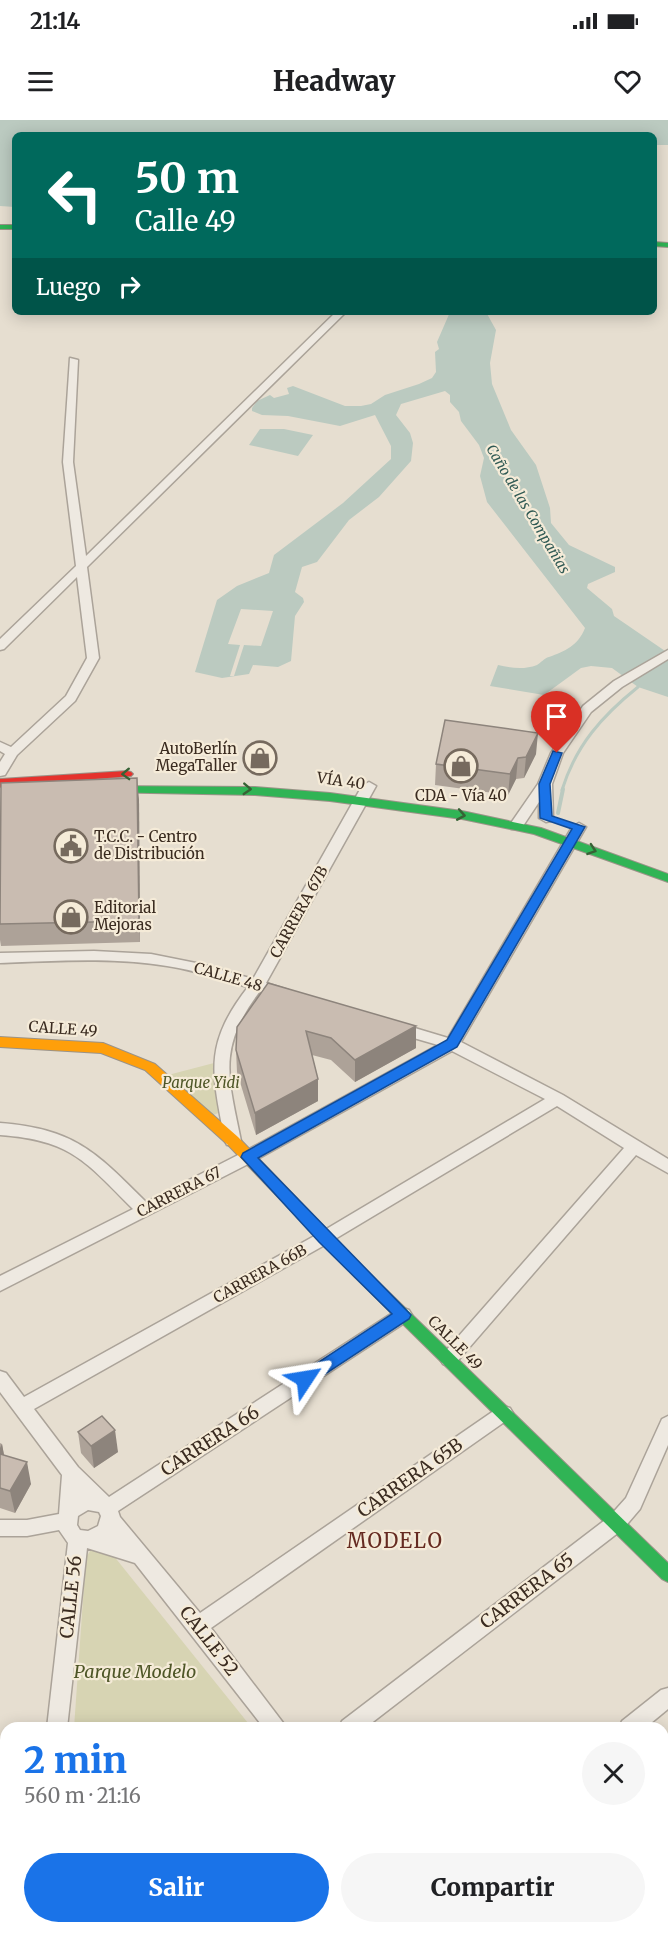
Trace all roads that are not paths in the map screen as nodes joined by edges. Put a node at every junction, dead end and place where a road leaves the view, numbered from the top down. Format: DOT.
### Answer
graph roads {
  1 [pos="338,315"];
  2 [pos="73,360"];
  3 [pos="81,568"];
  4 [pos="0,646"];
  5 [pos="668,654"];
  6 [pos="0,746"];
  7 [pos="12,753"];
  8 [pos="1,767"];
  9 [pos="140,773"];
  10 [pos="0,783"];
  11 [pos="350,784"];
  12 [pos="544,784"];
  13 [pos="374,786"];
  14 [pos="0,795"];
  15 [pos="361,800"];
  16 [pos="505,808"];
  17 [pos="526,812"];
  18 [pos="568,824"];
  19 [pos="516,826"];
  20 [pos="570,842"];
  21 [pos="668,878"];
  22 [pos="0,958"];
  23 [pos="257,985"];
  24 [pos="303,999"];
  25 [pos="383,1023"];
  26 [pos="0,1042"];
  27 [pos="452,1044"];
  28 [pos="557,1099"];
  29 [pos="0,1129"];
  30 [pos="233,1141"];
  31 [pos="635,1146"];
  32 [pos="248,1157"];
  33 [pos="668,1167"];
  34 [pos="143,1209"];
  35 [pos="324,1238"];
  36 [pos="0,1284"];
  37 [pos="403,1315"];
  38 [pos="449,1359"];
  39 [pos="0,1378"];
  40 [pos="22,1407"];
  41 [pos="504,1413"];
  42 [pos="668,1424"];
  43 [pos="71,1473"];
  44 [pos="108,1511"];
  45 [pos="616,1523"];
  46 [pos="0,1528"];
  47 [pos="75,1530"];
  48 [pos="139,1556"];
  49 [pos="668,1574"];
  50 [pos="198,1626"];
  51 [pos="668,1697"];
  52 [pos="58,1722"];
  53 [pos="272,1722"];
  54 [pos="357,1722"];
  55 [pos="637,1722"];
  1 -- 3 [label="street"];
  2 -- 3 [label="street"];
  3 -- 4 [label="street"];
  3 -- 7 [label="street"];
  5 -- 12 [label="street"];
  6 -- 7 [label="street"];
  7 -- 8 [label="street"];
  9 -- 10 [label="main road, one-way"];
  11 -- 13 [label="main road, VÍA 40"];
  12 -- 17 [label="street"];
  12 -- 18 [label="street"];
  13 -- 15 [label="street, CARRERA 67B"];
  14 -- 15 [label="main road, VÍA 40, one-way"];
  15 -- 19 [label="main road, VÍA 40, one-way"];
  15 -- 23 [label="street, CARRERA 67B"];
  16 -- 17 [label="main road"];
  17 -- 18 [label="main road"];
  17 -- 19 [label="street"];
  18 -- 20 [label="street"];
  19 -- 20 [label="main road, VÍA 40"];
  20 -- 21 [label="main road, VÍA 40, one-way"];
  20 -- 27 [label="street"];
  22 -- 23 [label="street, CALLE 48"];
  23 -- 24 [label="street, CALLE 48"];
  23 -- 30 [label="street, CARRERA 67B"];
  25 -- 27 [label="street"];
  26 -- 30 [label="main road, CALLE 49"];
  27 -- 28 [label="street"];
  27 -- 32 [label="street, CARRERA 67"];
  28 -- 31 [label="street"];
  28 -- 35 [label="street, CARRERA 66B"];
  29 -- 34 [label="street"];
  30 -- 32 [label="main road, CALLE 49"];
  31 -- 33 [label="street"];
  31 -- 38 [label="street"];
  32 -- 34 [label="street, CARRERA 67"];
  32 -- 35 [label="main road, CALLE 49"];
  34 -- 36 [label="street, CARRERA 67"];
  35 -- 37 [label="main road, CALLE 49"];
  35 -- 40 [label="street, CARRERA 66B"];
  37 -- 38 [label="main road, CALLE 49"];
  37 -- 44 [label="street, CARRERA 66"];
  38 -- 41 [label="main road, CALLE 49"];
  39 -- 40 [label="street, CALLE 52"];
  40 -- 43 [label="street, CALLE 52"];
  41 -- 45 [label="main road, CALLE 49"];
  41 -- 50 [label="street, CARRERA 65B"];
  42 -- 45 [label="street, CARRERA 65"];
  43 -- 44 [label="street, CALLE 52"];
  43 -- 47 [label="street"];
  44 -- 47 [label="street"];
  44 -- 47 [label="street"];
  44 -- 48 [label="street, CALLE 52"];
  45 -- 49 [label="main road, CALLE 49"];
  45 -- 54 [label="street, CARRERA 65"];
  46 -- 47 [label="street"];
  47 -- 48 [label="street"];
  47 -- 52 [label="street, CALLE 56"];
  48 -- 50 [label="street, CALLE 52"];
  50 -- 53 [label="street, CALLE 52"];
  51 -- 55 [label="street"];
}
